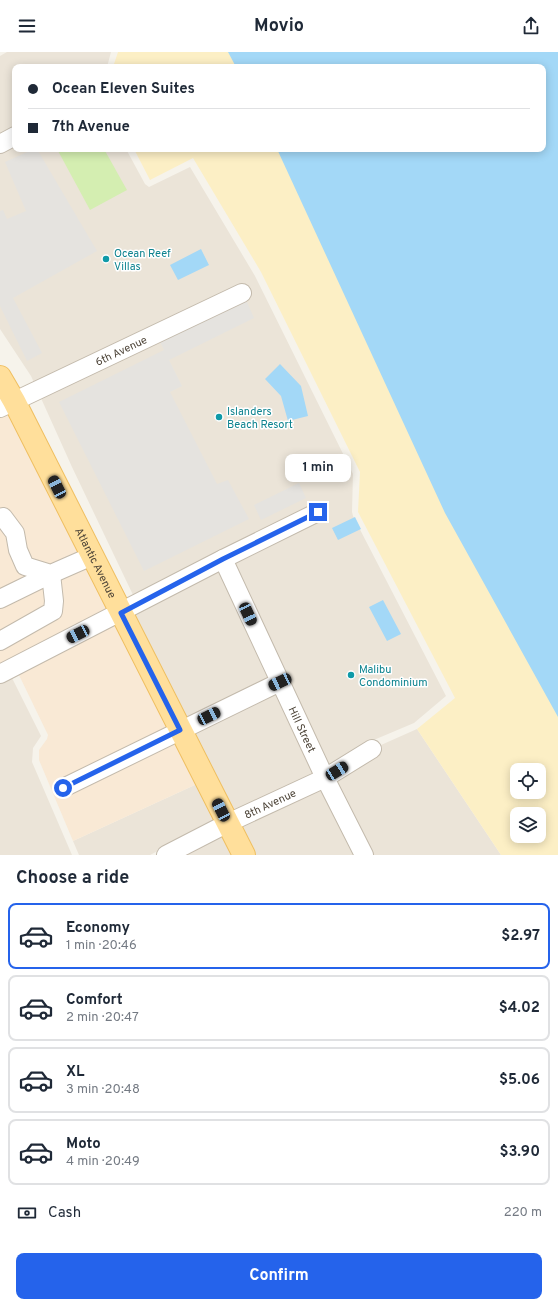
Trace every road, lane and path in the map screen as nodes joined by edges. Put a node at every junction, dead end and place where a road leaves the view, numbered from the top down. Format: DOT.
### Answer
graph roads {
  1 [pos="12,138"];
  2 [pos="0,144"];
  3 [pos="242,293"];
  4 [pos="0,377"];
  5 [pos="7,405"];
  6 [pos="318,512"];
  7 [pos="3,517"];
  8 [pos="92,556"];
  9 [pos="223,559"];
  10 [pos="51,574"];
  11 [pos="0,599"];
  12 [pos="121,613"];
  13 [pos="0,641"];
  14 [pos="0,674"];
  15 [pos="280,682"];
  16 [pos="180,730"];
  17 [pos="372,749"];
  18 [pos="325,778"];
  19 [pos="63,788"];
  20 [pos="228,823"];
  21 [pos="166,855"];
  22 [pos="244,855"];
  23 [pos="364,855"];
  1 -- 2 [label="street"];
  3 -- 5 [label="street, 6th Avenue"];
  4 -- 5 [label="main road, Atlantic Avenue"];
  5 -- 8 [label="main road, Atlantic Avenue"];
  6 -- 9 [label="street"];
  7 -- 10 [label="street"];
  8 -- 10 [label="street"];
  8 -- 12 [label="main road, Atlantic Avenue"];
  9 -- 12 [label="street"];
  9 -- 15 [label="street, Hill Street"];
  10 -- 11 [label="street"];
  10 -- 13 [label="street"];
  12 -- 14 [label="street"];
  12 -- 16 [label="main road, Atlantic Avenue"];
  15 -- 16 [label="street"];
  15 -- 18 [label="street, Hill Street"];
  16 -- 19 [label="street"];
  16 -- 20 [label="main road, Atlantic Avenue"];
  17 -- 18 [label="street, 8th Avenue"];
  18 -- 20 [label="street, 8th Avenue"];
  18 -- 23 [label="street, Hill Street"];
  20 -- 21 [label="street, 8th Avenue"];
  20 -- 22 [label="main road, Atlantic Avenue"];
}
